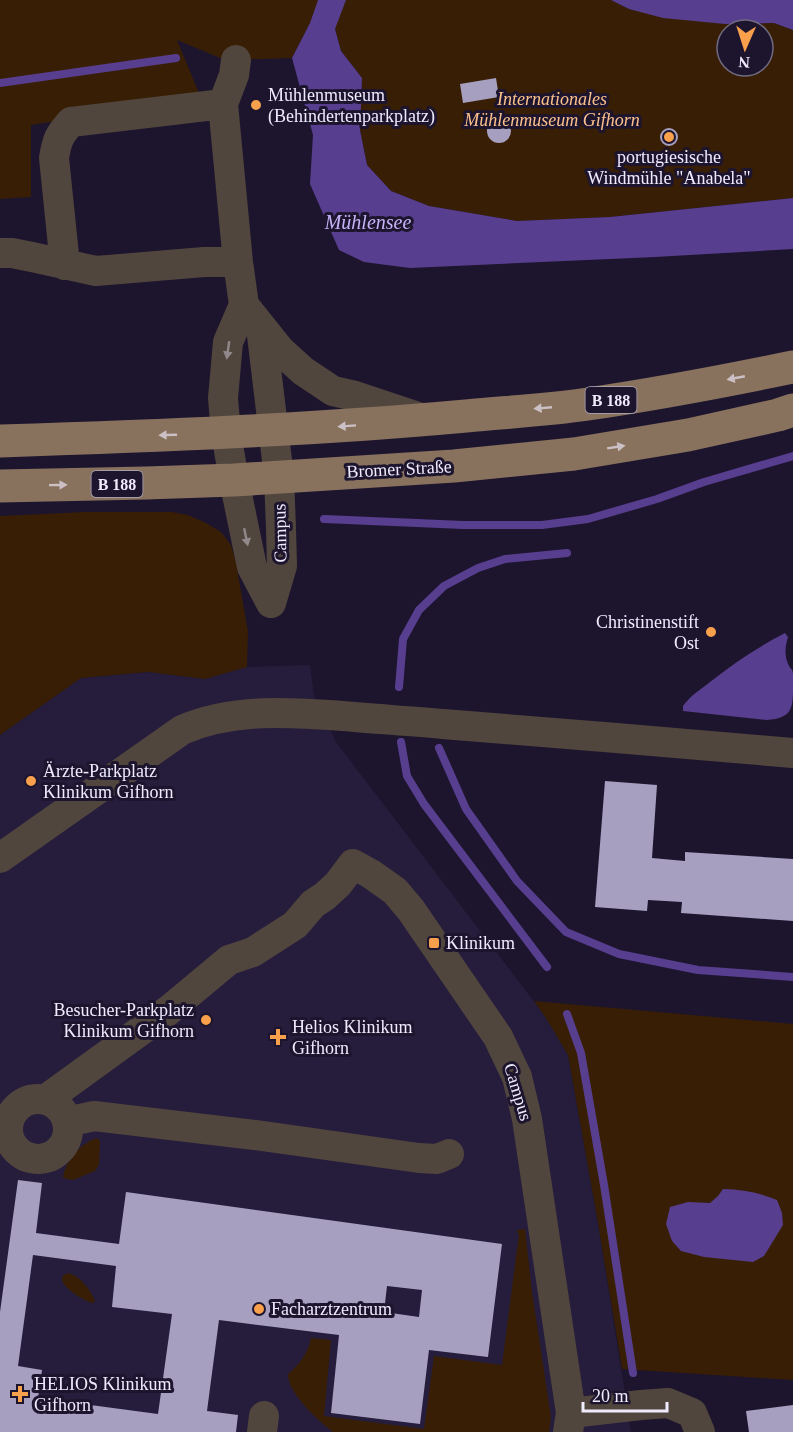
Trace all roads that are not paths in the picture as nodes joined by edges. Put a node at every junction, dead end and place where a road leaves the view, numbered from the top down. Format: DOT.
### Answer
graph roads {
  1 [pos="236,60"];
  2 [pos="223,104"];
  3 [pos="0,253"];
  4 [pos="238,262"];
  5 [pos="65,265"];
  6 [pos="252,316"];
  7 [pos="793,367"];
  8 [pos="793,410"];
  9 [pos="426,419"];
  10 [pos="273,430"];
  11 [pos="226,433"];
  12 [pos="0,441"];
  13 [pos="279,477"];
  14 [pos="234,480"];
  15 [pos="0,486"];
  16 [pos="793,753"];
  17 [pos="0,858"];
  18 [pos="45,1100"];
  19 [pos="67,1122"];
  20 [pos="449,1154"];
  21 [pos="569,1422"];
  22 [pos="700,1432"];
  1 -- 2 [label="street"];
  2 -- 4 [label="street"];
  2 -- 5 [label="street"];
  3 -- 5 [label="street"];
  4 -- 5 [label="street"];
  4 -- 6 [label="street"];
  6 -- 9 [label="street"];
  6 -- 10 [label="street"];
  6 -- 11 [label="street, one-way"];
  7 -- 9 [label="main road, B 188, one-way"];
  13 -- 8 [label="main road, Bromer Straße / B 188, one-way"];
  9 -- 10 [label="main road, B 188, one-way"];
  10 -- 11 [label="main road, B 188"];
  10 -- 13 [label="street"];
  11 -- 12 [label="main road, B 188, one-way"];
  11 -- 14 [label="street"];
  13 -- 14 [label="main road, Bromer Straße / B 188"];
  14 -- 13 [label="street, Campus, one-way"];
  15 -- 14 [label="main road, Bromer Straße / B 188, one-way"];
  16 -- 17 [label="street"];
  18 -- 19 [label="street"];
  18 -- 19 [label="street"];
  18 -- 21 [label="street, Campus"];
  19 -- 20 [label="street"];
  21 -- 22 [label="street"];
}
